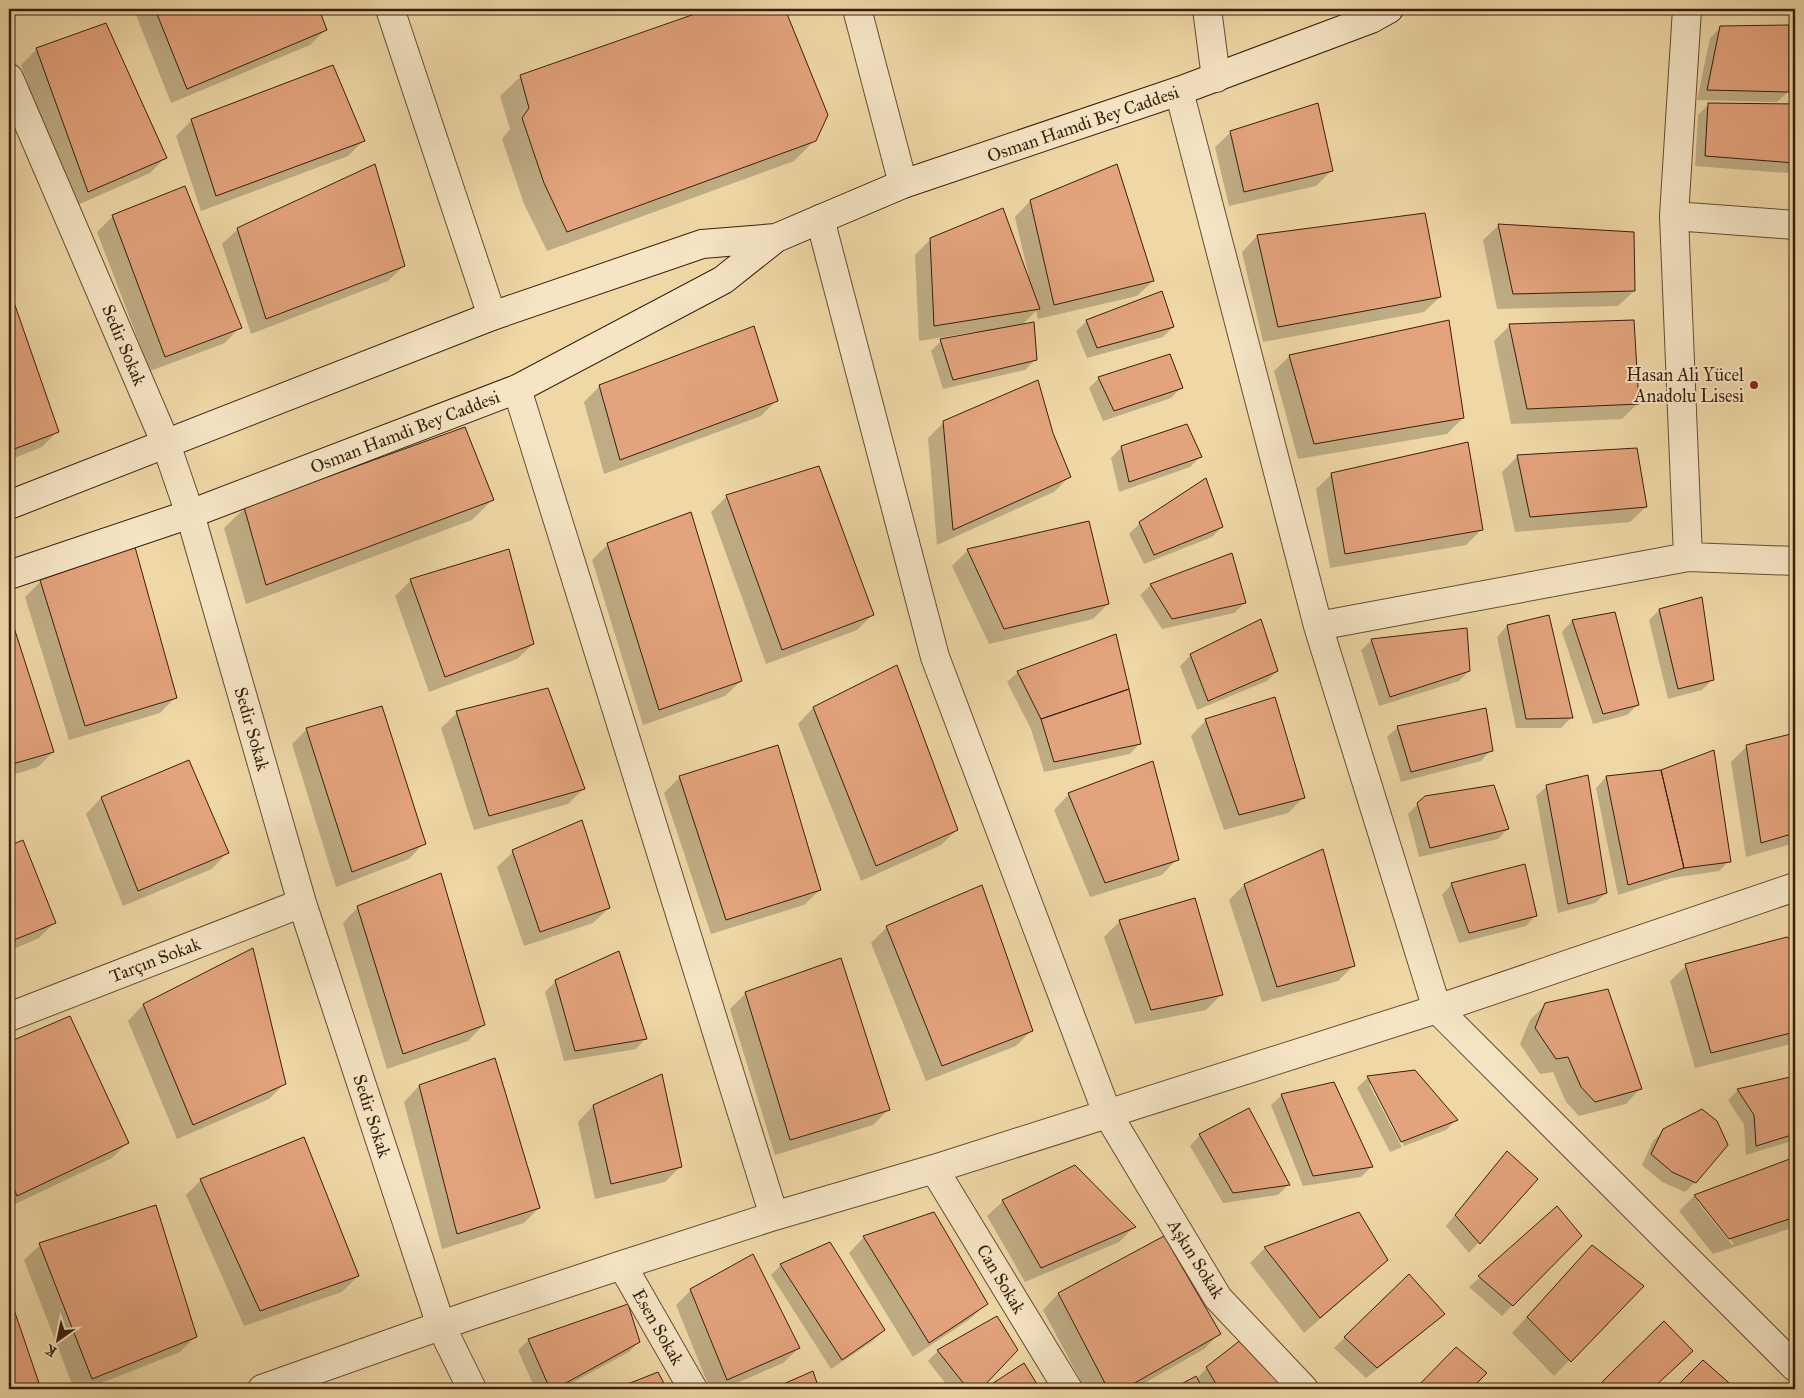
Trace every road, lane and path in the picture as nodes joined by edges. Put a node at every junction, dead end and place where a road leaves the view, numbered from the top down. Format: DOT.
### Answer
graph roads {
  1 [pos="390,9"];
  2 [pos="856,9"];
  3 [pos="1207,9"];
  4 [pos="1389,9"];
  5 [pos="1687,9"];
  6 [pos="1216,78"];
  7 [pos="10,83"];
  8 [pos="1179,91"];
  9 [pos="903,184"];
  10 [pos="1674,216"];
  11 [pos="820,219"];
  12 [pos="1795,225"];
  13 [pos="776,238"];
  14 [pos="492,316"];
  15 [pos="517,389"];
  16 [pos="166,444"];
  17 [pos="9,504"];
  18 [pos="190,514"];
  19 [pos="1688,557"];
  20 [pos="1795,561"];
  21 [pos="9,575"];
  22 [pos="1318,626"];
  23 [pos="1795,887"];
  24 [pos="302,903"];
  25 [pos="1437,1009"];
  26 [pos="9,1017"];
  27 [pos="1107,1113"];
  28 [pos="934,1169"];
  29 [pos="774,1216"];
  30 [pos="622,1265"];
  31 [pos="441,1326"];
  32 [pos="1795,1367"];
  33 [pos="262,1389"];
  34 [pos="472,1389"];
  35 [pos="693,1389"];
  36 [pos="1068,1389"];
  37 [pos="1304,1389"];
  1 -- 14 [label="street"];
  2 -- 9 [label="street"];
  3 -- 6 [label="street"];
  4 -- 6 [label="street, Osman Hamdi Bey Caddesi"];
  5 -- 10 [label="street"];
  6 -- 8 [label="street, Osman Hamdi Bey Caddesi"];
  7 -- 16 [label="street, Sedir Sokak"];
  8 -- 9 [label="street, Osman Hamdi Bey Caddesi"];
  8 -- 22 [label="street"];
  9 -- 11 [label="street, Osman Hamdi Bey Caddesi"];
  10 -- 12 [label="street"];
  10 -- 19 [label="street"];
  11 -- 13 [label="street, Osman Hamdi Bey Caddesi"];
  11 -- 27 [label="street, Aşkın Sokak"];
  13 -- 14 [label="street, Osman Hamdi Bey Caddesi"];
  13 -- 15 [label="street, Osman Hamdi Bey Caddesi"];
  14 -- 16 [label="street, Osman Hamdi Bey Caddesi"];
  15 -- 18 [label="street, Osman Hamdi Bey Caddesi"];
  15 -- 29 [label="street"];
  16 -- 17 [label="street, Osman Hamdi Bey Caddesi"];
  16 -- 18 [label="street, Sedir Sokak"];
  18 -- 21 [label="street, Osman Hamdi Bey Caddesi"];
  18 -- 24 [label="street, Sedir Sokak"];
  19 -- 20 [label="street"];
  19 -- 22 [label="street"];
  22 -- 25 [label="street"];
  23 -- 25 [label="street"];
  24 -- 26 [label="street, Tarçın Sokak"];
  24 -- 31 [label="street, Sedir Sokak"];
  25 -- 27 [label="street"];
  25 -- 32 [label="street"];
  27 -- 28 [label="street"];
  27 -- 37 [label="street, Aşkın Sokak"];
  28 -- 29 [label="street"];
  28 -- 36 [label="street, Can Sokak"];
  29 -- 30 [label="street"];
  30 -- 31 [label="street"];
  30 -- 35 [label="street, Esen Sokak"];
  31 -- 33 [label="street"];
  31 -- 34 [label="street, Sedir Sokak"];
}
